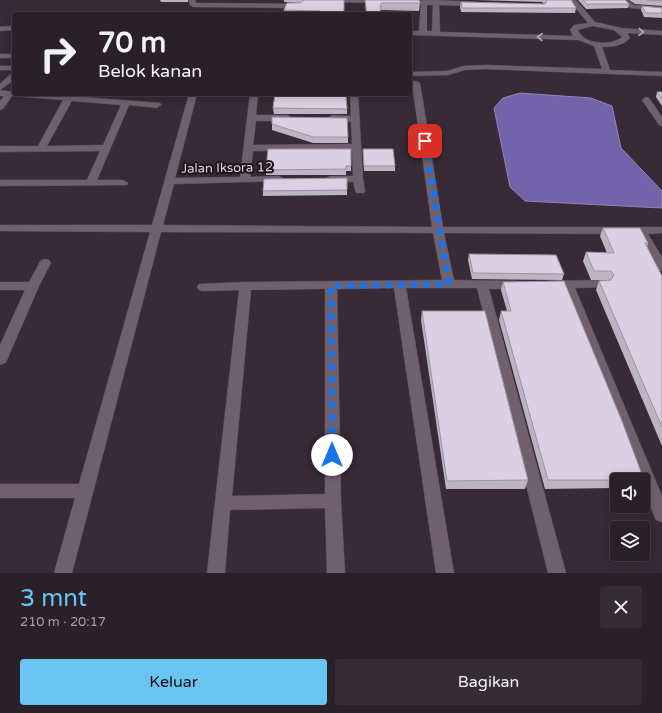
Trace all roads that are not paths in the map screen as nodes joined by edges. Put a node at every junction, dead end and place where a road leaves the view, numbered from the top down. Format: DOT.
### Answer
graph roads {
  1 [pos="192,0"];
  2 [pos="306,0"];
  3 [pos="333,0"];
  4 [pos="572,0"];
  5 [pos="623,0"];
  6 [pos="385,1"];
  7 [pos="430,2"];
  8 [pos="247,3"];
  9 [pos="482,3"];
  10 [pos="300,6"];
  11 [pos="662,9"];
  12 [pos="299,12"];
  13 [pos="12,22"];
  14 [pos="0,23"];
  15 [pos="593,24"];
  16 [pos="412,27"];
  17 [pos="12,28"];
  18 [pos="0,29"];
  19 [pos="424,30"];
  20 [pos="574,30"];
  21 [pos="620,30"];
  22 [pos="435,31"];
  23 [pos="412,33"];
  24 [pos="662,33"];
  25 [pos="579,38"];
  26 [pos="626,38"];
  27 [pos="662,40"];
  28 [pos="597,44"];
  29 [pos="0,56"];
  30 [pos="12,56"];
  31 [pos="2,68"];
  32 [pos="607,71"];
  33 [pos="412,74"];
  34 [pos="662,74"];
  35 [pos="0,76"];
  36 [pos="12,78"];
  37 [pos="416,83"];
  38 [pos="0,88"];
  39 [pos="4,94"];
  40 [pos="36,96"];
  41 [pos="192,96"];
  42 [pos="254,96"];
  43 [pos="354,96"];
  44 [pos="69,98"];
  45 [pos="646,100"];
  46 [pos="126,103"];
  47 [pos="157,105"];
  48 [pos="0,107"];
  49 [pos="251,118"];
  50 [pos="298,118"];
  51 [pos="322,118"];
  52 [pos="354,119"];
  53 [pos="662,123"];
  54 [pos="356,147"];
  55 [pos="41,148"];
  56 [pos="105,148"];
  57 [pos="248,148"];
  58 [pos="0,149"];
  59 [pos="245,179"];
  60 [pos="290,179"];
  61 [pos="320,179"];
  62 [pos="358,179"];
  63 [pos="169,181"];
  64 [pos="0,182"];
  65 [pos="91,183"];
  66 [pos="123,183"];
  67 [pos="360,191"];
  68 [pos="0,228"];
  69 [pos="157,228"];
  70 [pos="438,229"];
  71 [pos="641,230"];
  72 [pos="662,230"];
  73 [pos="45,264"];
  74 [pos="662,267"];
  75 [pos="449,284"];
  76 [pos="604,284"];
  77 [pos="568,285"];
  78 [pos="0,286"];
  79 [pos="33,286"];
  80 [pos="246,286"];
  81 [pos="331,286"];
  82 [pos="400,286"];
  83 [pos="482,286"];
  84 [pos="203,287"];
  85 [pos="0,360"];
  86 [pos="0,491"];
  87 [pos="86,491"];
  88 [pos="333,501"];
  89 [pos="223,503"];
  90 [pos="662,515"];
  91 [pos="63,573"];
  92 [pos="216,573"];
  93 [pos="336,573"];
  94 [pos="445,573"];
  95 [pos="557,573"];
  1 -- 8 [label="street"];
  2 -- 10 [label="street"];
  3 -- 6 [label="street"];
  4 -- 15 [label="street"];
  5 -- 11 [label="street"];
  6 -- 7 [label="street"];
  7 -- 9 [label="street"];
  7 -- 19 [label="street"];
  7 -- 22 [label="street"];
  8 -- 10 [label="street"];
  10 -- 12 [label="street"];
  13 -- 14 [label="street"];
  15 -- 20 [label="street"];
  15 -- 21 [label="street"];
  16 -- 19 [label="street"];
  17 -- 18 [label="street"];
  19 -- 22 [label="street"];
  19 -- 23 [label="street"];
  20 -- 22 [label="street"];
  20 -- 25 [label="street"];
  21 -- 24 [label="street, one-way"];
  21 -- 26 [label="street"];
  25 -- 22 [label="street, one-way"];
  25 -- 28 [label="street"];
  26 -- 27 [label="street"];
  26 -- 28 [label="street"];
  28 -- 32 [label="street"];
  29 -- 30 [label="street"];
  31 -- 35 [label="street"];
  32 -- 33 [label="street"];
  32 -- 34 [label="street"];
  36 -- 38 [label="street"];
  37 -- 70 [label="street"];
  39 -- 48 [label="street"];
  40 -- 44 [label="street"];
  41 -- 63 [label="street"];
  42 -- 49 [label="street"];
  43 -- 52 [label="street"];
  44 -- 46 [label="street"];
  44 -- 55 [label="street"];
  45 -- 53 [label="street"];
  46 -- 47 [label="street"];
  46 -- 56 [label="street"];
  49 -- 50 [label="street"];
  49 -- 57 [label="street"];
  51 -- 52 [label="street"];
  52 -- 54 [label="street"];
  54 -- 57 [label="street"];
  54 -- 62 [label="street"];
  55 -- 56 [label="street"];
  55 -- 58 [label="street"];
  56 -- 65 [label="street"];
  57 -- 59 [label="street"];
  59 -- 60 [label="street, Jalan Iksora 12"];
  59 -- 63 [label="street, Jalan Iksora 12"];
  61 -- 62 [label="street"];
  62 -- 67 [label="street"];
  63 -- 69 [label="street"];
  64 -- 65 [label="street"];
  65 -- 66 [label="street"];
  68 -- 69 [label="street"];
  69 -- 70 [label="street"];
  69 -- 87 [label="street"];
  70 -- 71 [label="street"];
  70 -- 75 [label="street"];
  71 -- 72 [label="street"];
  71 -- 74 [label="street"];
  73 -- 79 [label="street"];
  75 -- 82 [label="street"];
  75 -- 83 [label="street"];
  76 -- 77 [label="street"];
  77 -- 83 [label="street"];
  77 -- 90 [label="street"];
  78 -- 79 [label="street"];
  79 -- 85 [label="street"];
  80 -- 81 [label="street"];
  80 -- 84 [label="street"];
  80 -- 89 [label="street"];
  81 -- 82 [label="street"];
  81 -- 88 [label="street"];
  82 -- 94 [label="street"];
  83 -- 95 [label="street"];
  86 -- 87 [label="street"];
  87 -- 91 [label="street"];
  88 -- 89 [label="street"];
  88 -- 93 [label="street"];
  89 -- 92 [label="street"];
}
